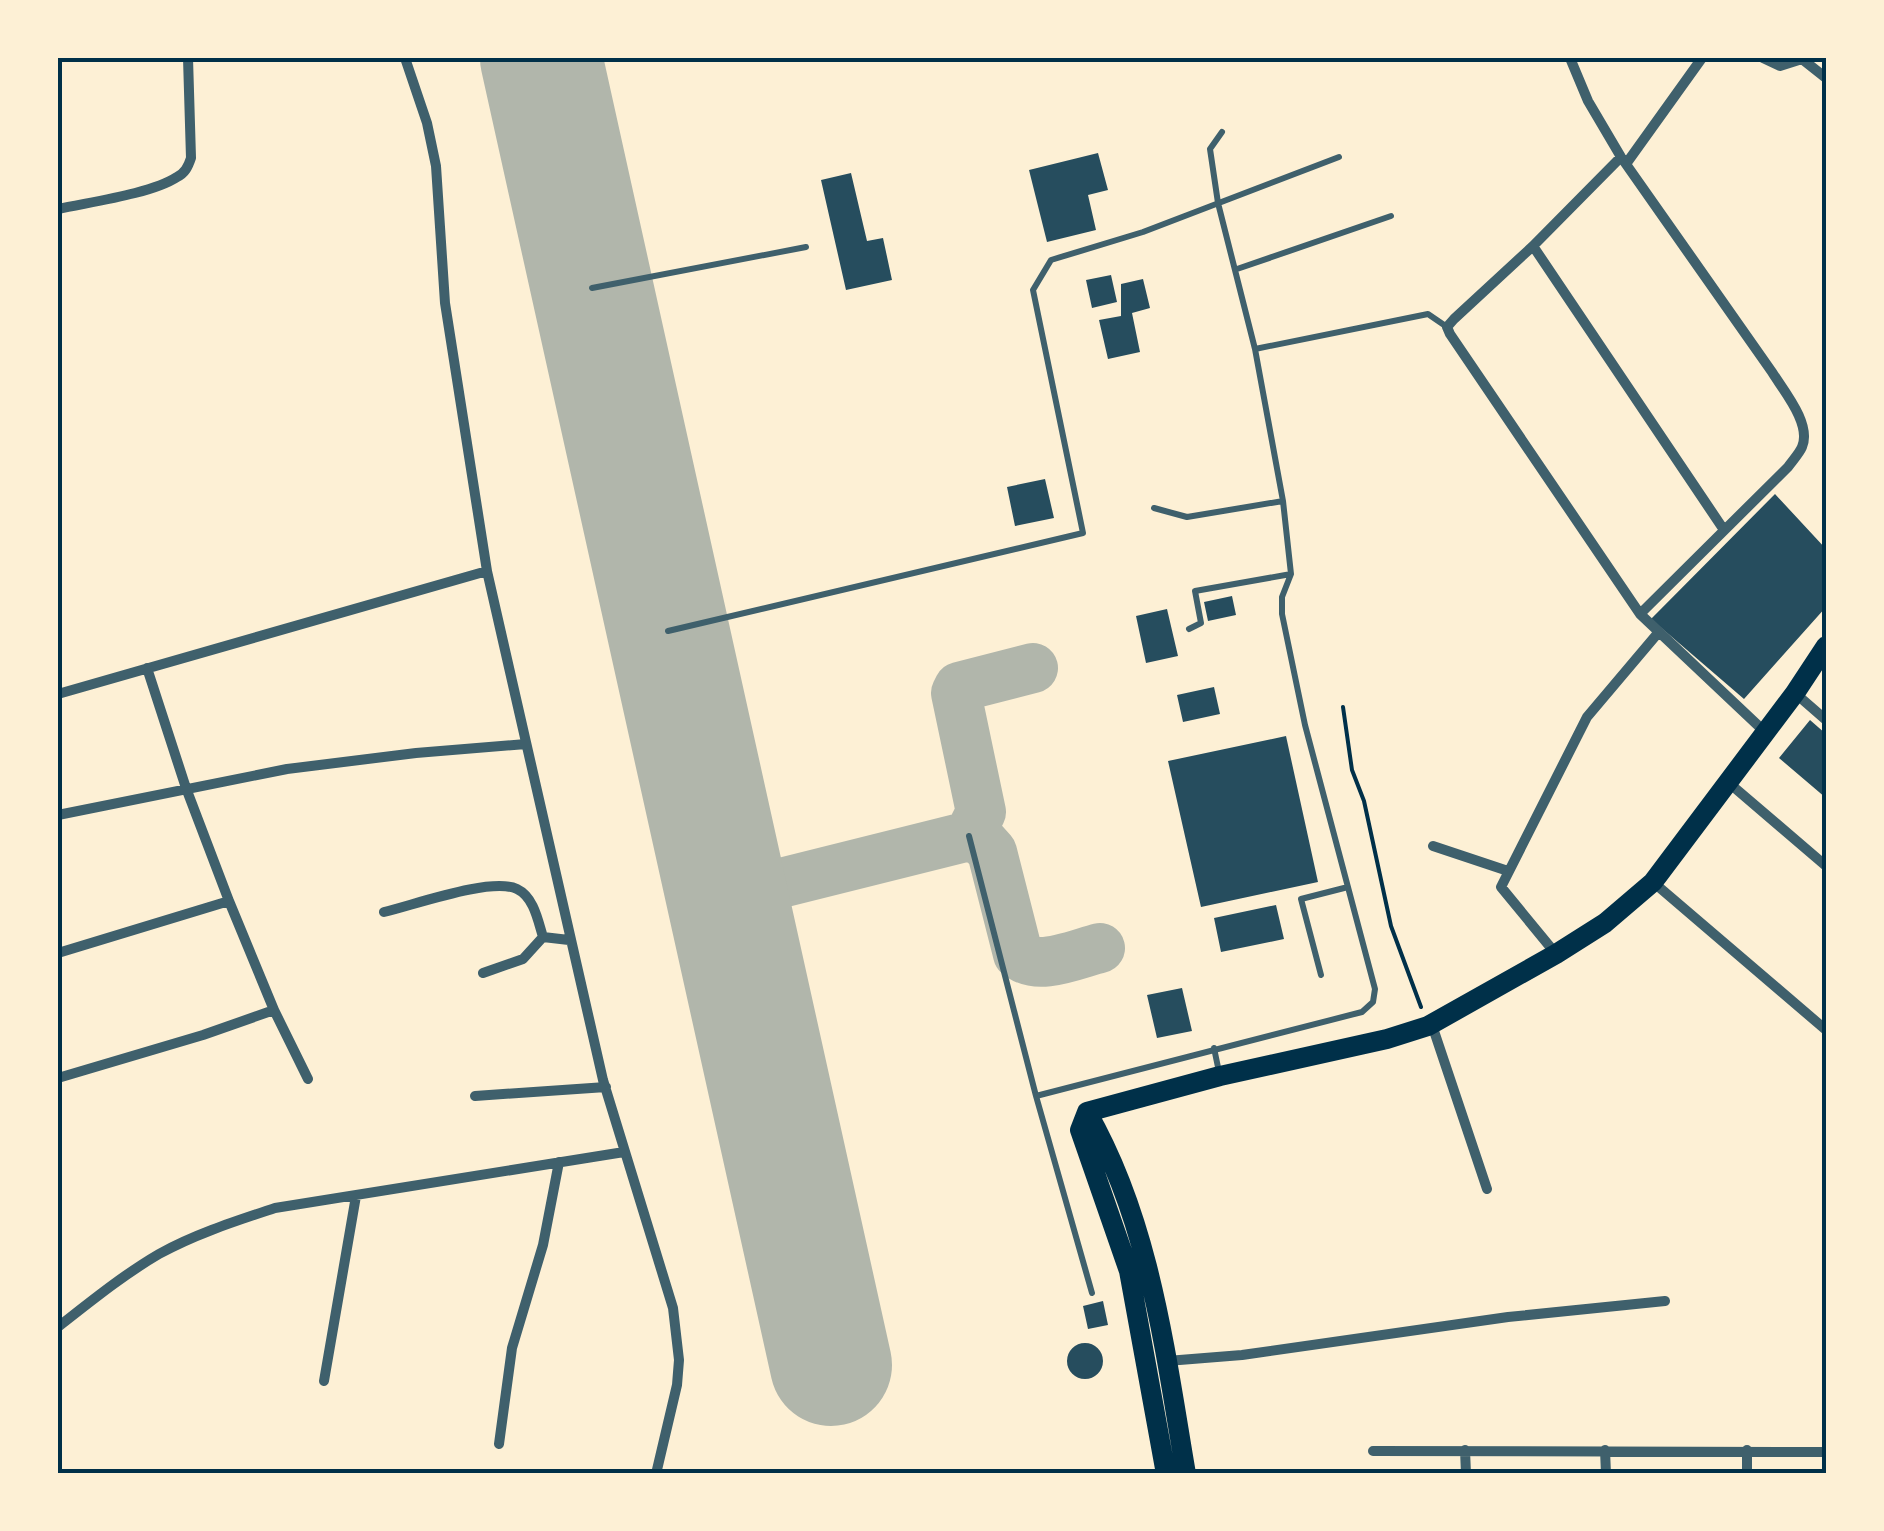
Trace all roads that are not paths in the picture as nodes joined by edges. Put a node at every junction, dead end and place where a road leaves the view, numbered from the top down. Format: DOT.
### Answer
graph roads {
  1 [pos="188,58"];
  2 [pos="405,58"];
  3 [pos="1570,58"];
  4 [pos="1702,58"];
  5 [pos="1763,58"];
  6 [pos="1826,78"];
  7 [pos="1222,132"];
  8 [pos="1338,157"];
  9 [pos="1623,160"];
  10 [pos="1218,203"];
  11 [pos="58,209"];
  12 [pos="1390,216"];
  13 [pos="806,246"];
  14 [pos="1533,246"];
  15 [pos="1237,270"];
  16 [pos="592,288"];
  17 [pos="1448,327"];
  18 [pos="1254,348"];
  19 [pos="1283,501"];
  20 [pos="1154,508"];
  21 [pos="1724,530"];
  22 [pos="487,571"];
  23 [pos="1291,574"];
  24 [pos="1640,614"];
  25 [pos="1189,628"];
  26 [pos="668,631"];
  27 [pos="1658,634"];
  28 [pos="1826,646"];
  29 [pos="147,668"];
  30 [pos="1795,693"];
  31 [pos="58,694"];
  32 [pos="1826,720"];
  33 [pos="1766,733"];
  34 [pos="526,744"];
  35 [pos="1729,783"];
  36 [pos="186,788"];
  37 [pos="58,814"];
  38 [pos="968,836"];
  39 [pos="1433,846"];
  40 [pos="1826,866"];
  41 [pos="1508,871"];
  42 [pos="1653,882"];
  43 [pos="1348,887"];
  44 [pos="229,901"];
  45 [pos="384,912"];
  46 [pos="542,937"];
  47 [pos="569,940"];
  48 [pos="58,953"];
  49 [pos="1556,954"];
  50 [pos="483,974"];
  51 [pos="1321,975"];
  52 [pos="274,1010"];
  53 [pos="1430,1025"];
  54 [pos="1826,1030"];
  55 [pos="1214,1048"];
  56 [pos="1220,1076"];
  57 [pos="58,1078"];
  58 [pos="308,1079"];
  59 [pos="606,1088"];
  60 [pos="475,1096"];
  61 [pos="1036,1096"];
  62 [pos="1086,1112"];
  63 [pos="624,1152"];
  64 [pos="559,1162"];
  65 [pos="1486,1189"];
  66 [pos="356,1196"];
  67 [pos="1092,1293"];
  68 [pos="1665,1301"];
  69 [pos="58,1327"];
  70 [pos="1166,1362"];
  71 [pos="324,1381"];
  72 [pos="499,1444"];
  73 [pos="1466,1450"];
  74 [pos="1605,1450"];
  75 [pos="1747,1450"];
  76 [pos="1373,1451"];
  77 [pos="1826,1452"];
  78 [pos="656,1474"];
  79 [pos="1166,1474"];
  80 [pos="1186,1474"];
  81 [pos="1466,1474"];
  82 [pos="1606,1474"];
  83 [pos="1748,1474"];
  1 -- 11 [label="street"];
  2 -- 22 [label="street"];
  3 -- 9 [label="street"];
  4 -- 9 [label="street"];
  5 -- 6 [label="street"];
  7 -- 10 [label="lane"];
  8 -- 10 [label="lane"];
  9 -- 14 [label="street"];
  9 -- 21 [label="street"];
  10 -- 15 [label="lane"];
  10 -- 26 [label="lane"];
  12 -- 15 [label="lane"];
  13 -- 16 [label="lane"];
  14 -- 17 [label="street"];
  14 -- 21 [label="street"];
  15 -- 18 [label="lane"];
  17 -- 18 [label="lane"];
  17 -- 24 [label="street"];
  18 -- 19 [label="lane"];
  19 -- 20 [label="lane"];
  19 -- 23 [label="lane"];
  21 -- 24 [label="street"];
  22 -- 29 [label="street"];
  22 -- 34 [label="street"];
  23 -- 25 [label="lane"];
  23 -- 43 [label="lane"];
  24 -- 27 [label="street"];
  27 -- 33 [label="street"];
  27 -- 41 [label="street"];
  28 -- 30 [label="highway"];
  29 -- 31 [label="street"];
  29 -- 36 [label="street"];
  30 -- 32 [label="street"];
  30 -- 33 [label="highway"];
  33 -- 35 [label="highway"];
  34 -- 36 [label="street"];
  34 -- 47 [label="street"];
  35 -- 40 [label="street"];
  35 -- 42 [label="highway"];
  36 -- 37 [label="street"];
  36 -- 44 [label="street"];
  38 -- 61 [label="lane"];
  39 -- 41 [label="street"];
  41 -- 49 [label="street"];
  42 -- 49 [label="highway"];
  42 -- 54 [label="street"];
  43 -- 51 [label="lane"];
  43 -- 55 [label="lane"];
  44 -- 48 [label="street"];
  44 -- 52 [label="street"];
  45 -- 46 [label="street"];
  46 -- 47 [label="street"];
  46 -- 50 [label="street"];
  47 -- 59 [label="street"];
  49 -- 53 [label="highway"];
  52 -- 57 [label="street"];
  52 -- 58 [label="street"];
  53 -- 56 [label="highway"];
  53 -- 65 [label="street"];
  55 -- 56 [label="lane"];
  55 -- 61 [label="lane"];
  56 -- 62 [label="highway"];
  59 -- 60 [label="street"];
  59 -- 63 [label="street"];
  61 -- 67 [label="lane"];
  62 -- 70 [label="highway"];
  62 -- 79 [label="highway"];
  63 -- 64 [label="street"];
  63 -- 78 [label="street"];
  64 -- 66 [label="street"];
  64 -- 72 [label="street"];
  66 -- 69 [label="street"];
  66 -- 71 [label="street"];
  68 -- 70 [label="street"];
  70 -- 80 [label="highway"];
  73 -- 74 [label="street"];
  73 -- 76 [label="street"];
  73 -- 81 [label="street"];
  74 -- 75 [label="street"];
  74 -- 82 [label="street"];
  75 -- 77 [label="street"];
  75 -- 83 [label="street"];
}
